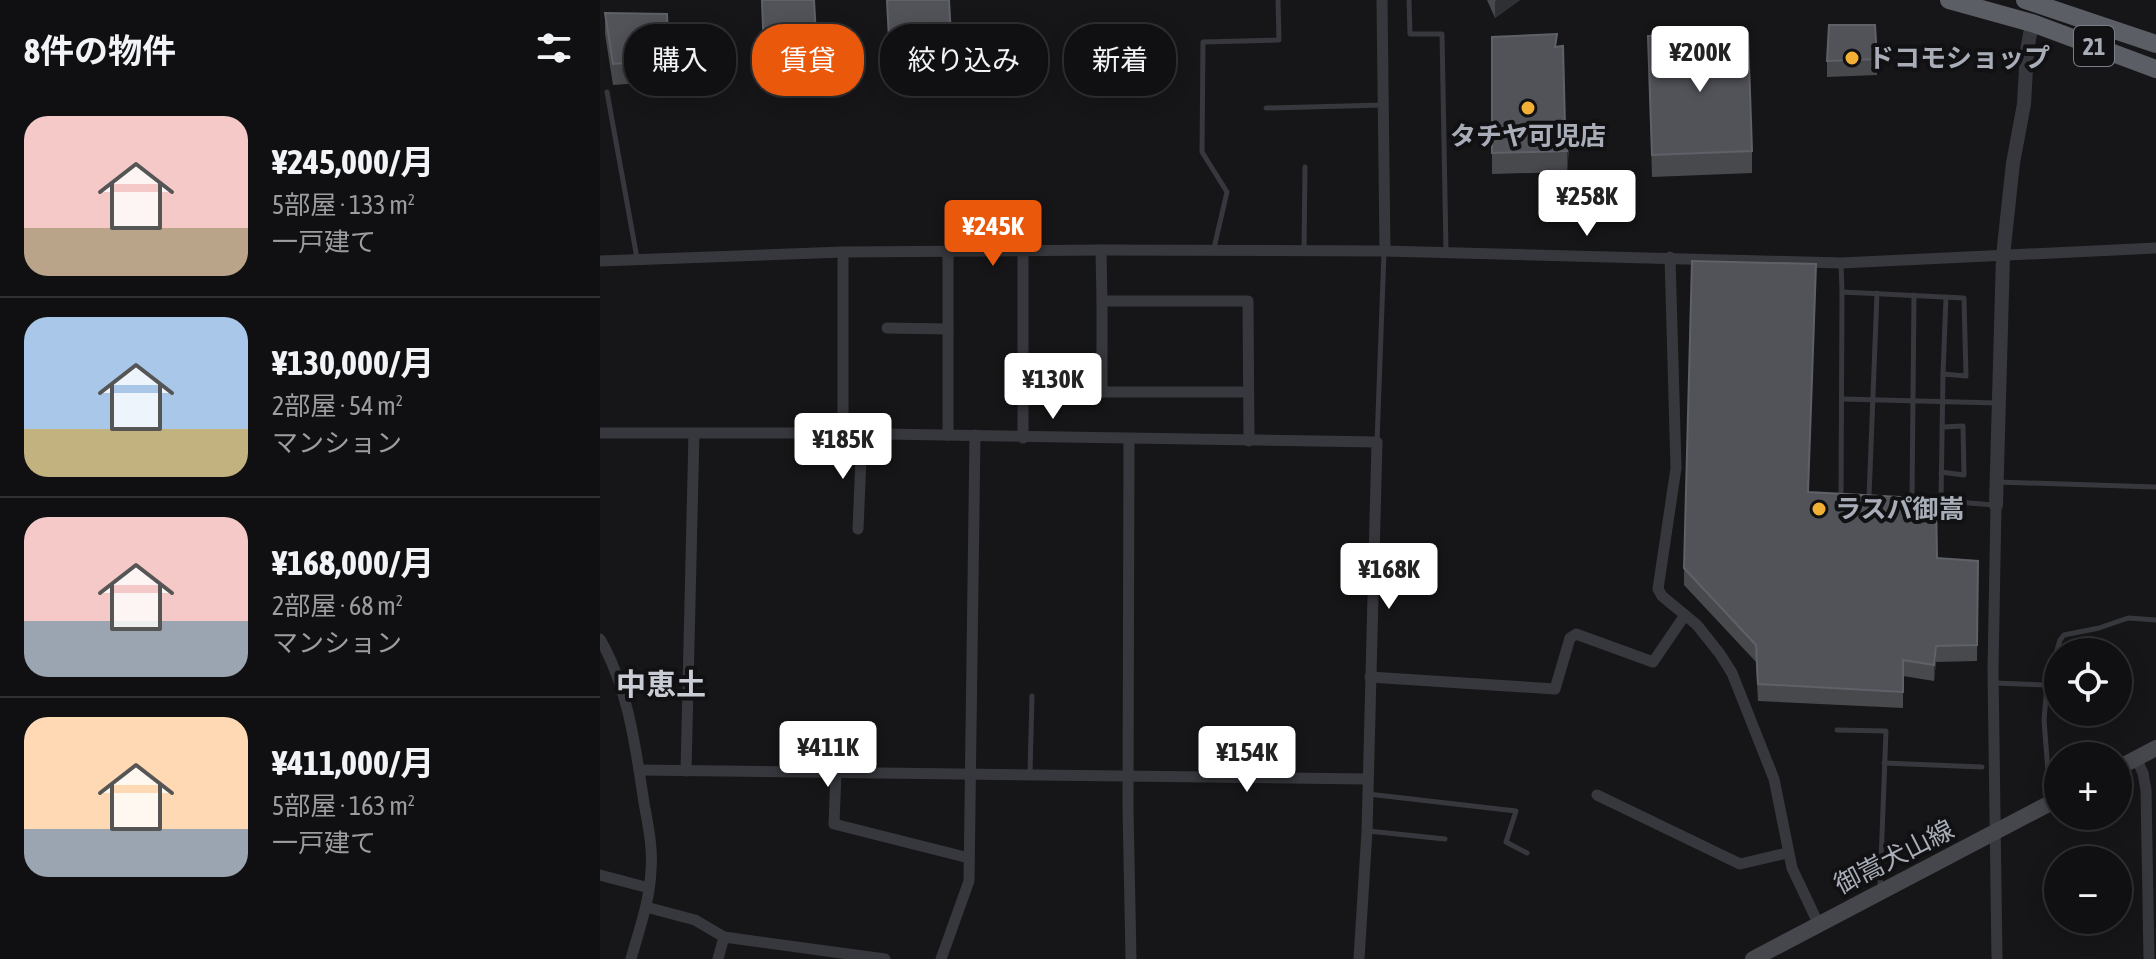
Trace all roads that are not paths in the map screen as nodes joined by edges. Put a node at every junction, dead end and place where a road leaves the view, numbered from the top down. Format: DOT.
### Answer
graph roads {
  1 [pos="1278,0"];
  2 [pos="1382,0"];
  3 [pos="1409,0"];
  4 [pos="1949,0"];
  5 [pos="2031,1"];
  6 [pos="2032,23"];
  7 [pos="2156,44"];
  8 [pos="2156,69"];
  9 [pos="607,92"];
  10 [pos="1385,105"];
  11 [pos="1266,108"];
  12 [pos="1305,167"];
  13 [pos="2156,248"];
  14 [pos="1101,250"];
  15 [pos="948,251"];
  16 [pos="1023,251"];
  17 [pos="1213,251"];
  18 [pos="1385,251"];
  19 [pos="843,252"];
  20 [pos="1304,252"];
  21 [pos="1446,252"];
  22 [pos="2003,256"];
  23 [pos="1670,257"];
  24 [pos="638,259"];
  25 [pos="600,261"];
  26 [pos="1841,263"];
  27 [pos="1842,292"];
  28 [pos="1877,293"];
  29 [pos="1914,295"];
  30 [pos="1946,297"];
  31 [pos="1102,301"];
  32 [pos="887,328"];
  33 [pos="948,329"];
  34 [pos="1943,374"];
  35 [pos="1248,392"];
  36 [pos="1842,399"];
  37 [pos="1873,400"];
  38 [pos="1913,401"];
  39 [pos="1942,402"];
  40 [pos="1999,403"];
  41 [pos="1942,427"];
  42 [pos="600,433"];
  43 [pos="694,433"];
  44 [pos="843,434"];
  45 [pos="862,435"];
  46 [pos="948,435"];
  47 [pos="975,435"];
  48 [pos="1023,438"];
  49 [pos="1129,439"];
  50 [pos="1249,441"];
  51 [pos="1377,442"];
  52 [pos="1941,472"];
  53 [pos="1997,482"];
  54 [pos="2156,487"];
  55 [pos="1869,497"];
  56 [pos="1884,498"];
  57 [pos="1898,498"];
  58 [pos="1912,499"];
  59 [pos="1941,500"];
  60 [pos="1996,505"];
  61 [pos="858,529"];
  62 [pos="1685,615"];
  63 [pos="2156,620"];
  64 [pos="2062,638"];
  65 [pos="600,639"];
  66 [pos="1370,677"];
  67 [pos="1993,683"];
  68 [pos="2044,685"];
  69 [pos="1032,696"];
  70 [pos="1837,730"];
  71 [pos="2156,748"];
  72 [pos="2136,758"];
  73 [pos="2132,760"];
  74 [pos="1884,763"];
  75 [pos="1982,767"];
  76 [pos="639,770"];
  77 [pos="686,771"];
  78 [pos="836,772"];
  79 [pos="970,773"];
  80 [pos="1030,773"];
  81 [pos="1128,775"];
  82 [pos="1367,779"];
  83 [pos="1367,794"];
  84 [pos="1597,795"];
  85 [pos="2044,806"];
  86 [pos="1367,831"];
  87 [pos="1995,833"];
  88 [pos="1445,839"];
  89 [pos="1527,853"];
  90 [pos="1787,853"];
  91 [pos="969,858"];
  92 [pos="600,875"];
  93 [pos="649,888"];
  94 [pos="1880,892"];
  95 [pos="646,907"];
  96 [pos="1818,923"];
  97 [pos="724,937"];
  98 [pos="2151,956"];
  99 [pos="631,959"];
  100 [pos="718,959"];
  101 [pos="885,959"];
  102 [pos="941,959"];
  103 [pos="1131,959"];
  104 [pos="1359,959"];
  105 [pos="1753,959"];
  106 [pos="1997,959"];
  1 -- 17 [label="lane"];
  2 -- 10 [label="street"];
  3 -- 21 [label="lane"];
  4 -- 6 [label="highway, 21"];
  5 -- 6 [label="highway, 21"];
  5 -- 7 [label="highway, 21"];
  6 -- 8 [label="highway, 21"];
  6 -- 22 [label="street"];
  9 -- 24 [label="lane"];
  10 -- 11 [label="lane"];
  10 -- 18 [label="street"];
  12 -- 20 [label="lane"];
  13 -- 22 [label="street"];
  14 -- 16 [label="street"];
  14 -- 17 [label="street"];
  14 -- 31 [label="street"];
  15 -- 16 [label="street"];
  15 -- 19 [label="street"];
  15 -- 33 [label="street"];
  16 -- 48 [label="street"];
  17 -- 20 [label="street"];
  18 -- 20 [label="street"];
  18 -- 21 [label="street"];
  18 -- 51 [label="lane"];
  19 -- 24 [label="street"];
  19 -- 44 [label="street"];
  21 -- 23 [label="street"];
  22 -- 26 [label="street"];
  22 -- 40 [label="street"];
  23 -- 26 [label="street"];
  23 -- 62 [label="street"];
  24 -- 25 [label="street"];
  26 -- 27 [label="lane"];
  27 -- 28 [label="lane"];
  27 -- 36 [label="lane"];
  28 -- 29 [label="lane"];
  28 -- 37 [label="lane"];
  29 -- 30 [label="lane"];
  29 -- 38 [label="lane"];
  30 -- 34 [label="lane"];
  30 -- 34 [label="lane"];
  31 -- 35 [label="street"];
  31 -- 35 [label="street"];
  32 -- 33 [label="street"];
  33 -- 46 [label="street"];
  34 -- 39 [label="lane"];
  35 -- 50 [label="street"];
  36 -- 37 [label="lane"];
  36 -- 55 [label="lane"];
  37 -- 38 [label="lane"];
  37 -- 55 [label="lane"];
  38 -- 39 [label="lane"];
  38 -- 58 [label="lane"];
  39 -- 40 [label="lane"];
  39 -- 41 [label="lane"];
  40 -- 53 [label="street"];
  41 -- 52 [label="lane"];
  41 -- 52 [label="lane"];
  42 -- 43 [label="street"];
  43 -- 44 [label="street"];
  43 -- 77 [label="street"];
  44 -- 45 [label="street"];
  45 -- 46 [label="street"];
  45 -- 61 [label="street"];
  46 -- 47 [label="street"];
  47 -- 48 [label="street"];
  47 -- 79 [label="street"];
  48 -- 49 [label="street"];
  49 -- 50 [label="street"];
  49 -- 81 [label="street"];
  50 -- 51 [label="street"];
  51 -- 66 [label="street"];
  52 -- 59 [label="lane"];
  53 -- 54 [label="lane"];
  53 -- 60 [label="street"];
  55 -- 56 [label="lane"];
  57 -- 58 [label="lane"];
  58 -- 59 [label="lane"];
  59 -- 60 [label="lane"];
  60 -- 67 [label="street"];
  62 -- 66 [label="street"];
  62 -- 90 [label="street"];
  63 -- 64 [label="lane"];
  65 -- 76 [label="street"];
  66 -- 82 [label="street"];
  67 -- 68 [label="lane"];
  67 -- 87 [label="street"];
  69 -- 80 [label="lane"];
  70 -- 74 [label="lane"];
  71 -- 72 [label="main road"];
  72 -- 73 [label="main road"];
  72 -- 98 [label="street"];
  74 -- 75 [label="lane"];
  74 -- 94 [label="lane"];
  76 -- 77 [label="street"];
  76 -- 93 [label="street"];
  77 -- 78 [label="street"];
  78 -- 79 [label="street"];
  78 -- 91 [label="street"];
  79 -- 80 [label="street"];
  79 -- 91 [label="street"];
  80 -- 81 [label="street"];
  81 -- 82 [label="street"];
  81 -- 103 [label="street"];
  82 -- 83 [label="street"];
  83 -- 86 [label="street"];
  83 -- 89 [label="lane"];
  84 -- 90 [label="street"];
  85 -- 87 [label="main road, 御嵩犬山線"];
  86 -- 88 [label="lane"];
  86 -- 104 [label="street"];
  87 -- 94 [label="main road, 御嵩犬山線"];
  87 -- 106 [label="street"];
  90 -- 96 [label="street"];
  91 -- 102 [label="street"];
  92 -- 93 [label="street"];
  93 -- 95 [label="street"];
  94 -- 96 [label="main road, 御嵩犬山線"];
  95 -- 97 [label="street"];
  95 -- 99 [label="street"];
  96 -- 105 [label="main road, 御嵩犬山線"];
  97 -- 100 [label="street"];
  97 -- 101 [label="street"];
}
